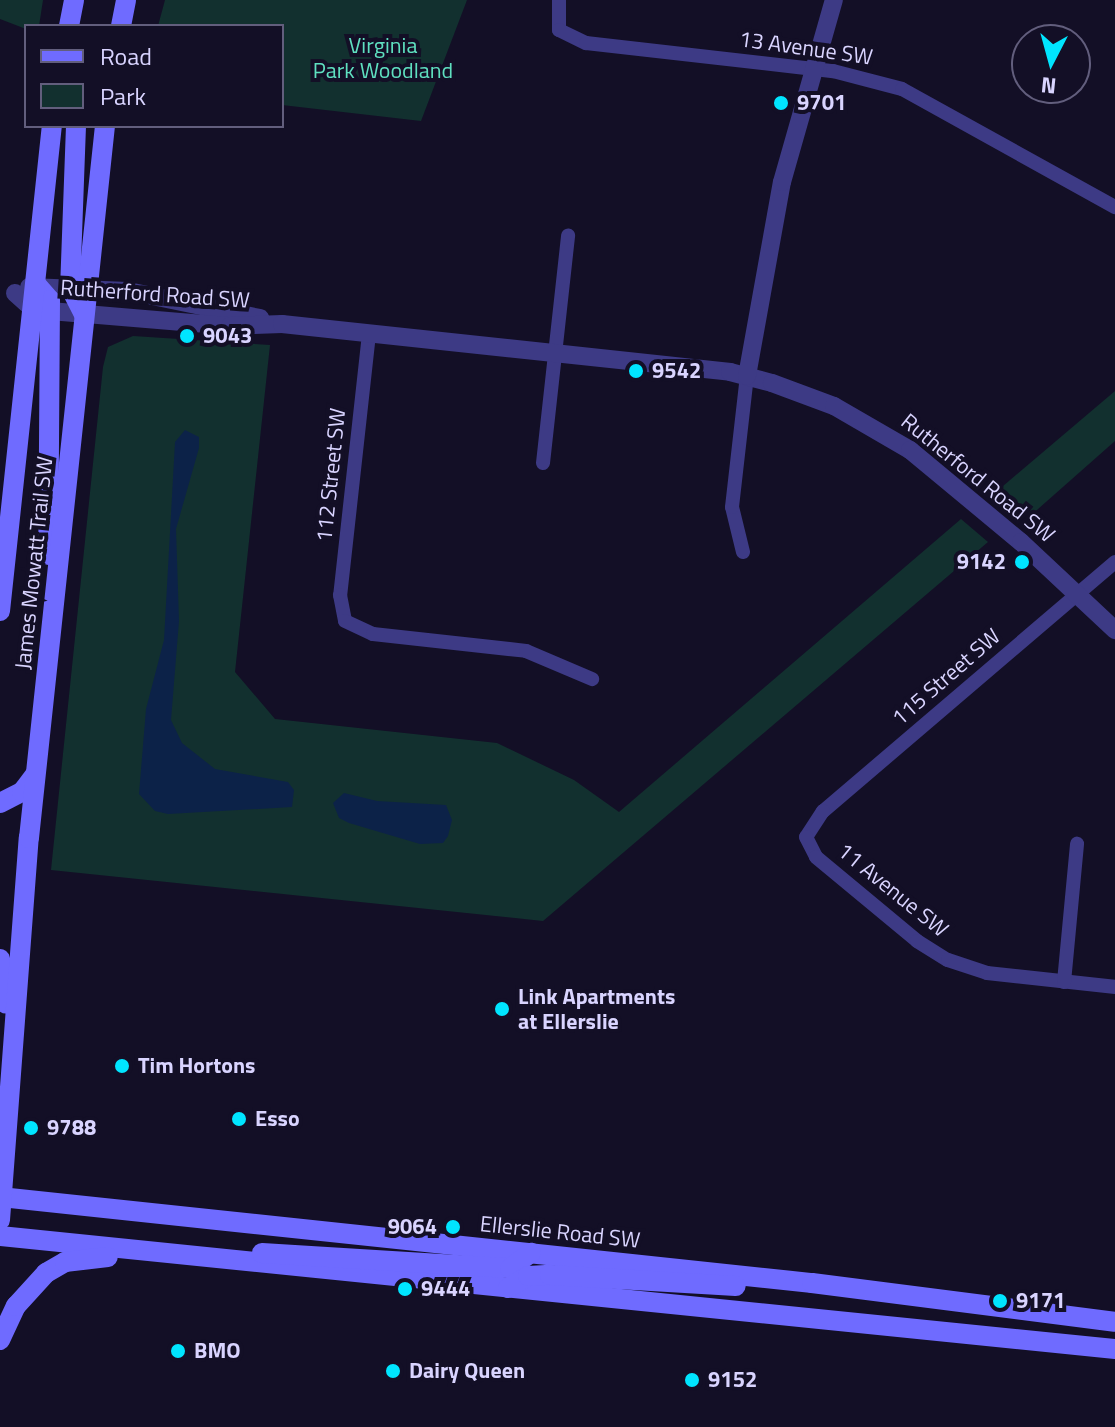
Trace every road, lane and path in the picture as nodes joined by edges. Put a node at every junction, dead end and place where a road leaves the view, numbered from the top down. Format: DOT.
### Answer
graph roads {
  1 [pos="77,0"];
  2 [pos="126,0"];
  3 [pos="559,0"];
  4 [pos="834,0"];
  5 [pos="70,24"];
  6 [pos="80,24"];
  7 [pos="121,24"];
  8 [pos="812,68"];
  9 [pos="52,128"];
  10 [pos="76,128"];
  11 [pos="105,128"];
  12 [pos="1115,207"];
  13 [pos="568,235"];
  14 [pos="36,284"];
  15 [pos="78,287"];
  16 [pos="8,292"];
  17 [pos="42,310"];
  18 [pos="84,315"];
  19 [pos="282,324"];
  20 [pos="369,334"];
  21 [pos="555,354"];
  22 [pos="747,376"];
  23 [pos="543,463"];
  24 [pos="743,552"];
  25 [pos="1115,562"];
  26 [pos="1078,593"];
  27 [pos="55,600"];
  28 [pos="0,611"];
  29 [pos="1115,630"];
  30 [pos="592,679"];
  31 [pos="35,775"];
  32 [pos="0,803"];
  33 [pos="808,827"];
  34 [pos="1077,844"];
  35 [pos="0,959"];
  36 [pos="1064,982"];
  37 [pos="1115,987"];
  38 [pos="12,1036"];
  39 [pos="1,1197"];
  40 [pos="0,1220"];
  41 [pos="0,1236"];
  42 [pos="531,1253"];
  43 [pos="172,1255"];
  44 [pos="214,1259"];
  45 [pos="812,1283"];
  46 [pos="508,1288"];
  47 [pos="1115,1322"];
  48 [pos="0,1340"];
  49 [pos="1115,1349"];
  1 -- 5 [label="main road"];
  1 -- 6 [label="main road"];
  2 -- 7 [label="main road"];
  3 -- 8 [label="street, 13 Avenue SW"];
  4 -- 8 [label="street"];
  8 -- 12 [label="street, 13 Avenue SW"];
  8 -- 22 [label="street"];
  9 -- 14 [label="main road, James Mowatt Trail SW"];
  10 -- 15 [label="main road"];
  11 -- 15 [label="main road"];
  13 -- 21 [label="street"];
  14 -- 15 [label="street, Rutherford Road SW"];
  14 -- 16 [label="street, Rutherford Road SW"];
  14 -- 17 [label="main road, James Mowatt Trail SW"];
  15 -- 18 [label="main road"];
  15 -- 19 [label="street, Rutherford Road SW"];
  16 -- 17 [label="street, Rutherford Road SW"];
  17 -- 18 [label="street, Rutherford Road SW"];
  17 -- 27 [label="main road"];
  17 -- 28 [label="main road, James Mowatt Trail SW"];
  18 -- 19 [label="street, Rutherford Road SW"];
  18 -- 27 [label="main road, James Mowatt Trail SW"];
  19 -- 20 [label="street, Rutherford Road SW"];
  20 -- 21 [label="street, Rutherford Road SW"];
  20 -- 30 [label="street, 112 Street SW"];
  21 -- 22 [label="street, Rutherford Road SW"];
  21 -- 23 [label="street"];
  22 -- 24 [label="street"];
  22 -- 26 [label="street, Rutherford Road SW"];
  25 -- 26 [label="street, 115 Street SW"];
  26 -- 29 [label="street, Rutherford Road SW"];
  26 -- 33 [label="street, 115 Street SW"];
  27 -- 31 [label="main road, James Mowatt Trail SW"];
  31 -- 32 [label="main road"];
  31 -- 38 [label="main road, James Mowatt Trail SW"];
  33 -- 36 [label="street, 11 Avenue SW"];
  34 -- 36 [label="street"];
  35 -- 38 [label="main road"];
  36 -- 37 [label="street, 11 Avenue SW"];
  38 -- 39 [label="main road, James Mowatt Trail SW"];
  39 -- 40 [label="main road, James Mowatt Trail SW"];
  39 -- 42 [label="main road, Ellerslie Road SW"];
  41 -- 43 [label="main road"];
  42 -- 44 [label="main road"];
  42 -- 45 [label="main road, Ellerslie Road SW"];
  43 -- 44 [label="main road"];
  43 -- 48 [label="main road"];
  44 -- 46 [label="main road"];
  45 -- 46 [label="main road"];
  45 -- 47 [label="main road, Ellerslie Road SW"];
  46 -- 49 [label="main road"];
}
